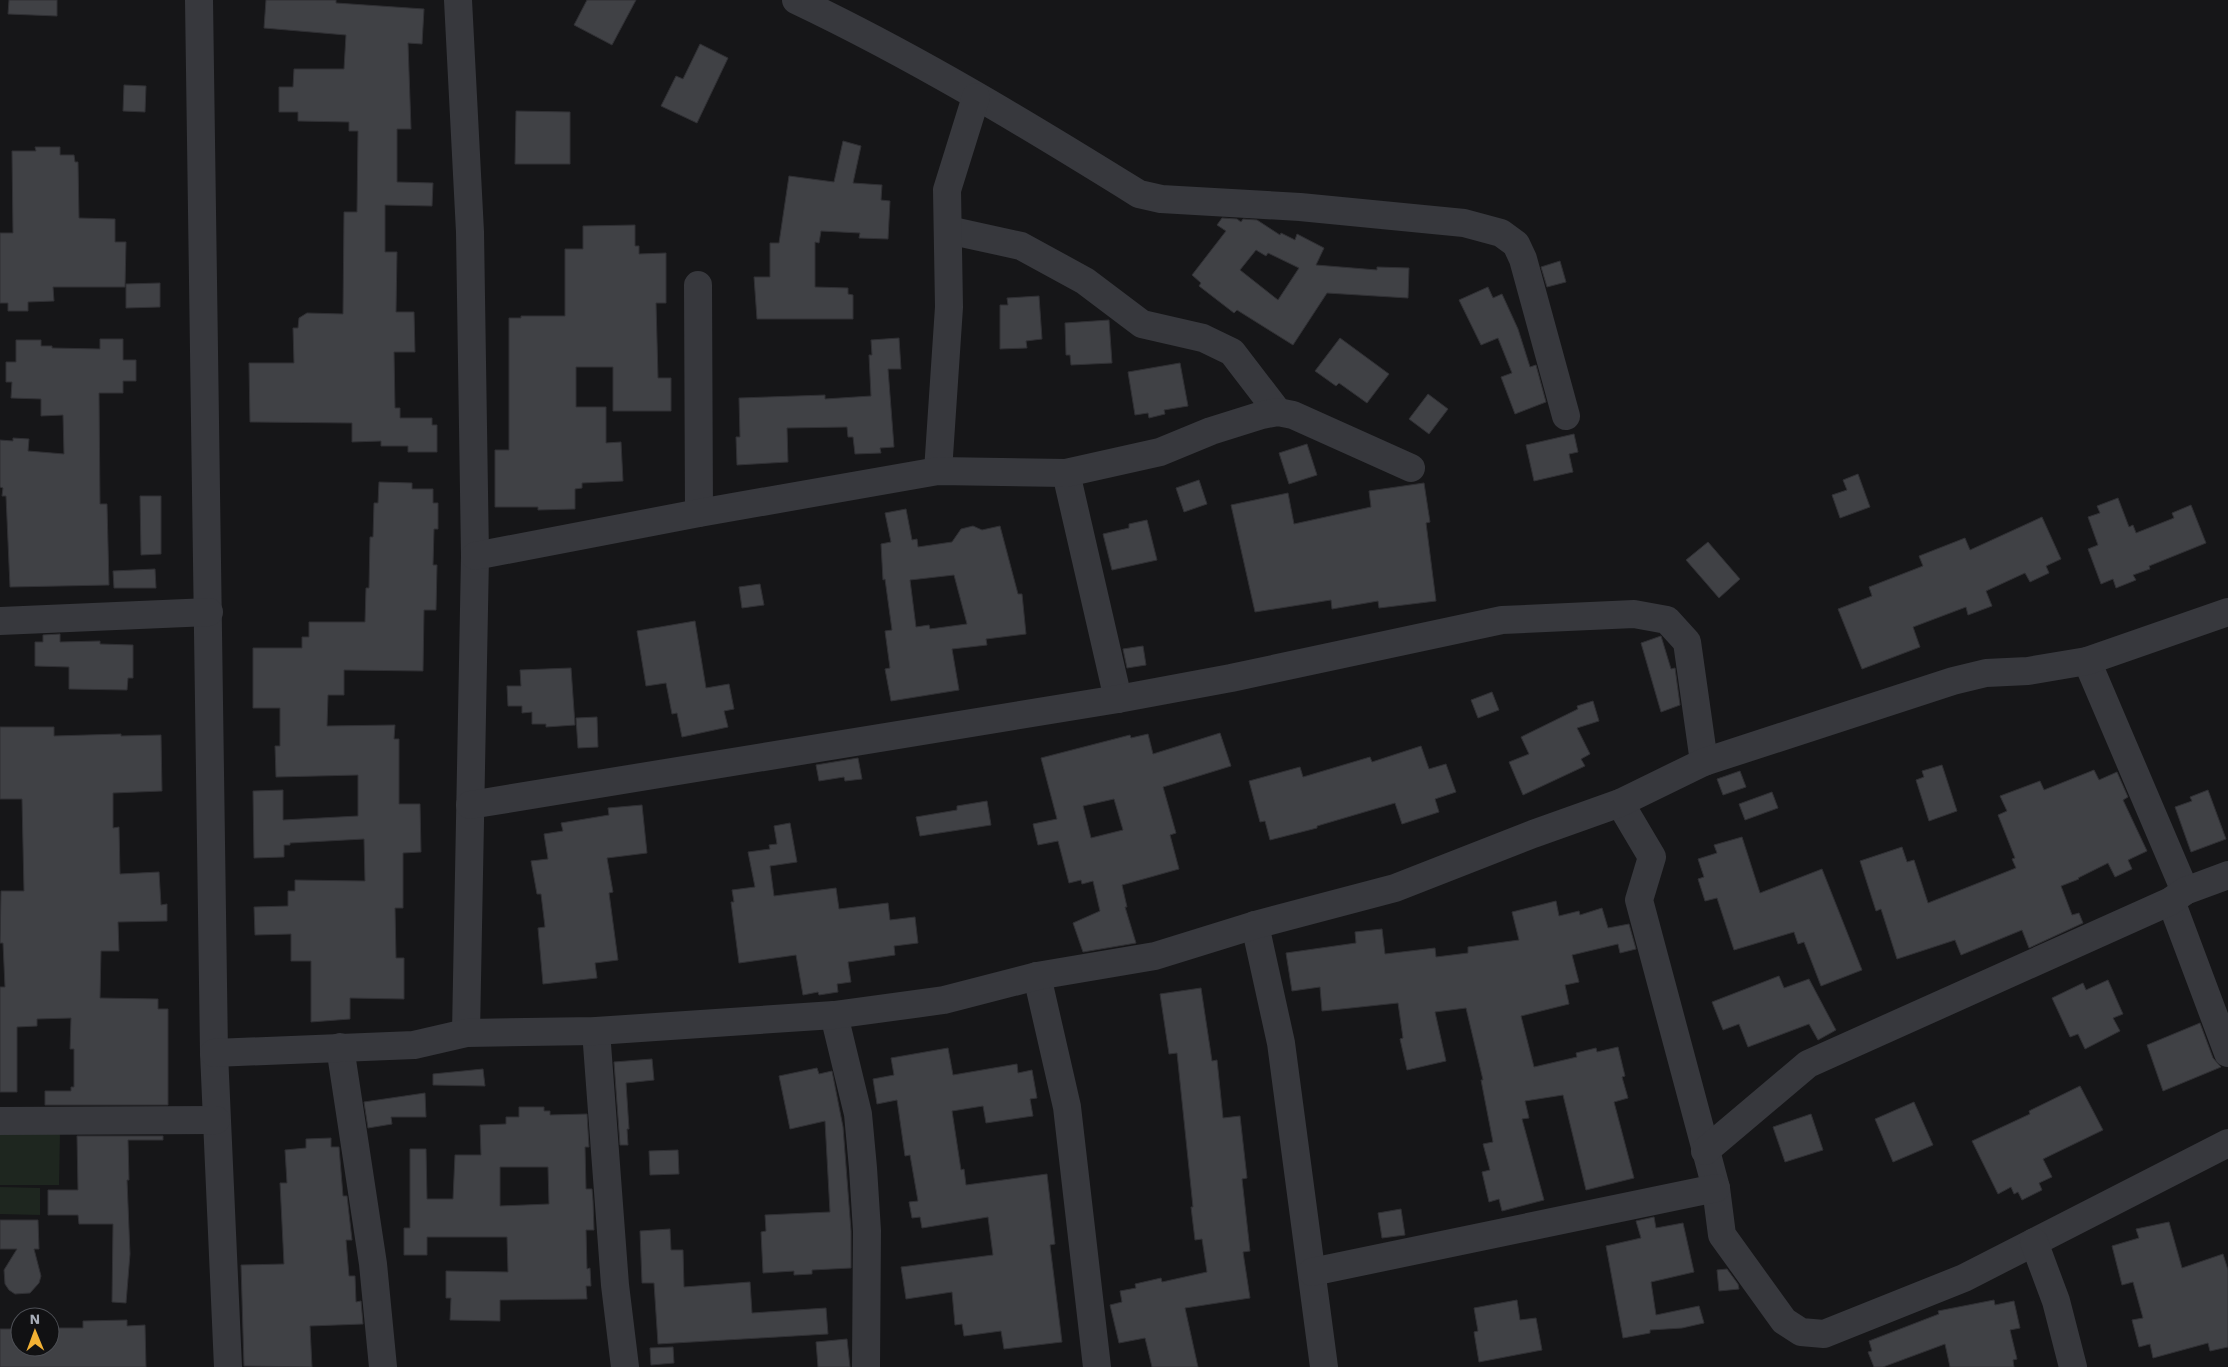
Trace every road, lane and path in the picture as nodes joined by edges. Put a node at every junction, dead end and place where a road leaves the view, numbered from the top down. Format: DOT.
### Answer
graph roads {
  1 [pos="199,0"];
  2 [pos="458,0"];
  3 [pos="796,0"];
  4 [pos="976,97"];
  5 [pos="948,230"];
  6 [pos="698,285"];
  7 [pos="1278,412"];
  8 [pos="1566,416"];
  9 [pos="1411,468"];
  10 [pos="938,471"];
  11 [pos="1066,473"];
  12 [pos="699,512"];
  13 [pos="475,556"];
  14 [pos="209,612"];
  15 [pos="2228,612"];
  16 [pos="0,621"];
  17 [pos="2087,661"];
  18 [pos="1118,699"];
  19 [pos="1704,762"];
  20 [pos="1620,803"];
  21 [pos="470,805"];
  22 [pos="2228,875"];
  23 [pos="2178,896"];
  24 [pos="1255,925"];
  25 [pos="1037,976"];
  26 [pos="834,1015"];
  27 [pos="596,1031"];
  28 [pos="466,1034"];
  29 [pos="340,1047"];
  30 [pos="214,1053"];
  31 [pos="2228,1054"];
  32 [pos="216,1120"];
  33 [pos="0,1121"];
  34 [pos="2228,1143"];
  35 [pos="1705,1151"];
  36 [pos="1716,1188"];
  37 [pos="2034,1242"];
  38 [pos="1312,1272"];
  39 [pos="228,1367"];
  40 [pos="383,1367"];
  41 [pos="625,1367"];
  42 [pos="866,1367"];
  43 [pos="1097,1367"];
  44 [pos="1324,1367"];
  45 [pos="2072,1367"];
  1 -- 14 [label="street"];
  2 -- 13 [label="street"];
  3 -- 4 [label="street"];
  4 -- 5 [label="street"];
  4 -- 8 [label="street"];
  5 -- 7 [label="street"];
  5 -- 10 [label="street"];
  6 -- 12 [label="street"];
  7 -- 9 [label="street"];
  7 -- 11 [label="street"];
  10 -- 11 [label="street"];
  10 -- 12 [label="street"];
  11 -- 18 [label="street"];
  12 -- 13 [label="street"];
  13 -- 21 [label="street"];
  14 -- 16 [label="street"];
  14 -- 30 [label="street"];
  15 -- 17 [label="street"];
  17 -- 19 [label="street"];
  17 -- 23 [label="street"];
  18 -- 19 [label="street"];
  18 -- 21 [label="street"];
  19 -- 20 [label="street"];
  20 -- 24 [label="street"];
  20 -- 35 [label="street"];
  21 -- 28 [label="street"];
  22 -- 23 [label="street"];
  23 -- 31 [label="street"];
  23 -- 35 [label="street"];
  24 -- 25 [label="street"];
  24 -- 38 [label="street"];
  25 -- 26 [label="street"];
  25 -- 43 [label="street"];
  26 -- 27 [label="street"];
  26 -- 42 [label="street"];
  27 -- 28 [label="street"];
  27 -- 41 [label="street"];
  28 -- 29 [label="street"];
  29 -- 30 [label="street"];
  29 -- 40 [label="street"];
  30 -- 32 [label="street"];
  32 -- 33 [label="street"];
  32 -- 39 [label="street"];
  34 -- 37 [label="street"];
  35 -- 36 [label="street"];
  36 -- 37 [label="street"];
  36 -- 38 [label="street"];
  37 -- 45 [label="street"];
  38 -- 44 [label="street"];
}
